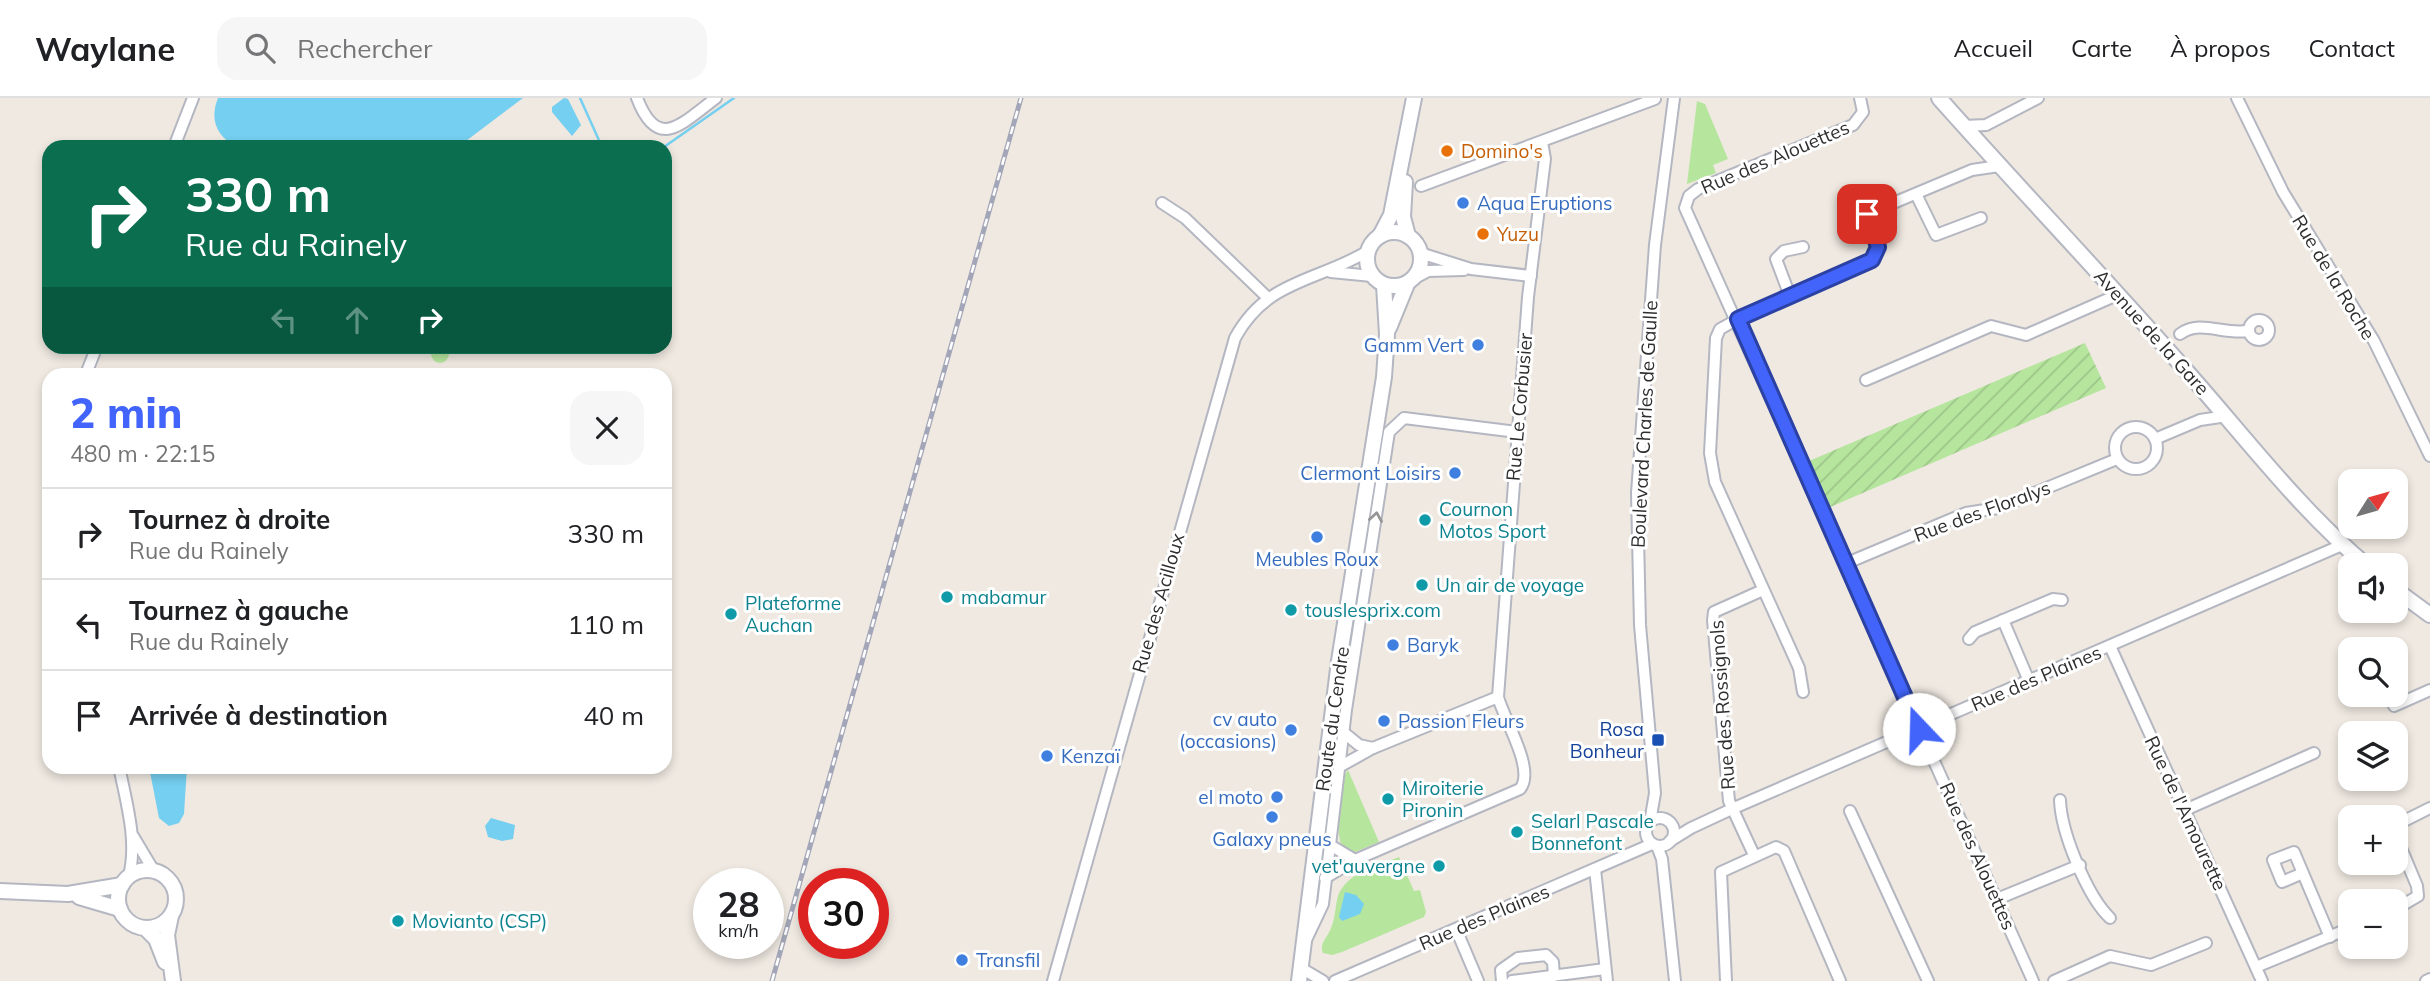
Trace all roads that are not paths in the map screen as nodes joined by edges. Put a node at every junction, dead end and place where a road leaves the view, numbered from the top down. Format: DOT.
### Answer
graph roads {
  1 [pos="193,98"];
  2 [pos="637,98"];
  3 [pos="716,98"];
  4 [pos="1414,98"];
  5 [pos="1674,98"];
  6 [pos="1860,98"];
  7 [pos="1939,98"];
  8 [pos="2038,98"];
  9 [pos="2237,98"];
  10 [pos="1655,99"];
  11 [pos="1986,125"];
  12 [pos="1964,126"];
  13 [pos="177,140"];
  14 [pos="1542,142"];
  15 [pos="1406,143"];
  16 [pos="1983,148"];
  17 [pos="1999,166"];
  18 [pos="1972,170"];
  19 [pos="1421,186"];
  20 [pos="1916,194"];
  21 [pos="1162,204"];
  22 [pos="1981,218"];
  23 [pos="1380,236"];
  24 [pos="1408,236"];
  25 [pos="1803,247"];
  26 [pos="1368,251"];
  27 [pos="1420,253"];
  28 [pos="1471,269"];
  29 [pos="1325,272"];
  30 [pos="1531,276"];
  31 [pos="1378,281"];
  32 [pos="1410,281"];
  33 [pos="2112,289"];
  34 [pos="1790,296"];
  35 [pos="1268,298"];
  36 [pos="1738,319"];
  37 [pos="2247,331"];
  38 [pos="1387,334"];
  39 [pos="2180,334"];
  40 [pos="1866,380"];
  41 [pos="2215,402"];
  42 [pos="2227,416"];
  43 [pos="2200,420"];
  44 [pos="1517,432"];
  45 [pos="2155,439"];
  46 [pos="2430,456"];
  47 [pos="2117,459"];
  48 [pos="2342,545"];
  49 [pos="2352,553"];
  50 [pos="1847,563"];
  51 [pos="1763,590"];
  52 [pos="2408,599"];
  53 [pos="2062,600"];
  54 [pos="2430,615"];
  55 [pos="2003,620"];
  56 [pos="1969,639"];
  57 [pos="2110,646"];
  58 [pos="2029,681"];
  59 [pos="2430,690"];
  60 [pos="1803,692"];
  61 [pos="1498,697"];
  62 [pos="2408,699"];
  63 [pos="1919,729"];
  64 [pos="1343,732"];
  65 [pos="1373,748"];
  66 [pos="2314,753"];
  67 [pos="1339,767"];
  68 [pos="120,774"];
  69 [pos="1655,793"];
  70 [pos="2060,800"];
  71 [pos="2430,807"];
  72 [pos="1734,808"];
  73 [pos="2185,810"];
  74 [pos="1850,811"];
  75 [pos="2408,819"];
  76 [pos="1670,823"];
  77 [pos="1648,826"];
  78 [pos="1691,828"];
  79 [pos="131,830"];
  80 [pos="1661,844"];
  81 [pos="1329,845"];
  82 [pos="1633,852"];
  83 [pos="1755,855"];
  84 [pos="1355,860"];
  85 [pos="2080,865"];
  86 [pos="2408,865"];
  87 [pos="1595,869"];
  88 [pos="154,871"];
  89 [pos="2303,873"];
  90 [pos="1325,878"];
  91 [pos="125,881"];
  92 [pos="0,891"];
  93 [pos="68,894"];
  94 [pos="1997,899"];
  95 [pos="2408,902"];
  96 [pos="120,909"];
  97 [pos="171,916"];
  98 [pos="2110,918"];
  99 [pos="145,928"];
  100 [pos="1456,929"];
  101 [pos="2338,933"];
  102 [pos="2330,937"];
  103 [pos="2206,943"];
  104 [pos="1303,944"];
  105 [pos="2256,967"];
  106 [pos="1300,975"];
  107 [pos="1606,975"];
  108 [pos="1547,978"];
  109 [pos="173,980"];
  110 [pos="1053,981"];
  111 [pos="1323,981"];
  112 [pos="1335,981"];
  113 [pos="1478,981"];
  114 [pos="1502,981"];
  115 [pos="1513,981"];
  116 [pos="1675,981"];
  117 [pos="1726,981"];
  118 [pos="1840,981"];
  119 [pos="1928,981"];
  120 [pos="2033,981"];
  121 [pos="2054,981"];
  122 [pos="2262,981"];
  1 -- 13 [label="street"];
  2 -- 3 [label="street"];
  4 -- 15 [label="main road"];
  5 -- 69 [label="street, Boulevard Charles de Gaulle"];
  6 -- 36 [label="street, Rue des Alouettes"];
  7 -- 12 [label="main road, Avenue de la Gare"];
  8 -- 11 [label="street"];
  9 -- 46 [label="street, Rue de la Roche"];
  10 -- 14 [label="street"];
  11 -- 12 [label="street"];
  11 -- 16 [label="street"];
  12 -- 16 [label="main road, Avenue de la Gare"];
  14 -- 19 [label="street"];
  14 -- 30 [label="street, Rue Le Corbusier"];
  15 -- 23 [label="main road"];
  15 -- 24 [label="main road"];
  16 -- 17 [label="main road, Avenue de la Gare"];
  16 -- 18 [label="street"];
  17 -- 18 [label="street"];
  17 -- 33 [label="main road, Avenue de la Gare"];
  18 -- 20 [label="street"];
  20 -- 22 [label="street"];
  20 -- 34 [label="street"];
  21 -- 35 [label="street"];
  23 -- 24 [label="main road"];
  23 -- 26 [label="main road"];
  24 -- 27 [label="main road"];
  25 -- 34 [label="street"];
  26 -- 29 [label="street, Rue des Acilloux"];
  26 -- 31 [label="main road"];
  27 -- 28 [label="street"];
  27 -- 32 [label="main road"];
  28 -- 30 [label="street"];
  28 -- 32 [label="street"];
  29 -- 31 [label="street, Rue des Acilloux"];
  29 -- 35 [label="street, Rue des Acilloux"];
  30 -- 44 [label="street, Rue Le Corbusier"];
  31 -- 32 [label="main road"];
  31 -- 38 [label="main road, Route du Cendre"];
  32 -- 38 [label="main road, Route du Cendre"];
  33 -- 40 [label="street"];
  33 -- 41 [label="main road, Avenue de la Gare"];
  34 -- 36 [label="street"];
  35 -- 110 [label="street, Rue des Acilloux"];
  36 -- 50 [label="street, Rue des Alouettes"];
  36 -- 51 [label="street"];
  37 -- 39 [label="street"];
  38 -- 104 [label="main road, Route du Cendre"];
  41 -- 42 [label="main road, Avenue de la Gare"];
  41 -- 43 [label="street"];
  42 -- 43 [label="street"];
  42 -- 48 [label="main road, Avenue de la Gare"];
  43 -- 45 [label="street"];
  44 -- 61 [label="street, Rue Le Corbusier"];
  64 -- 44 [label="street, one-way"];
  45 -- 47 [label="street"];
  45 -- 47 [label="street"];
  47 -- 50 [label="street, Rue des Floralys"];
  48 -- 49 [label="main road, Avenue de la Gare"];
  48 -- 57 [label="street, Rue des Plaines"];
  50 -- 63 [label="street, Rue des Alouettes"];
  51 -- 60 [label="street"];
  51 -- 72 [label="street, Rue des Rossignols"];
  52 -- 54 [label="main road"];
  53 -- 55 [label="street"];
  55 -- 56 [label="street"];
  55 -- 58 [label="street"];
  57 -- 58 [label="street, Rue des Plaines"];
  57 -- 73 [label="street, Rue de l'Amourette"];
  58 -- 63 [label="street, Rue des Plaines"];
  59 -- 62 [label="street"];
  61 -- 65 [label="street"];
  61 -- 84 [label="street"];
  63 -- 72 [label="street, Rue des Plaines"];
  63 -- 94 [label="street, Rue des Alouettes"];
  64 -- 65 [label="street"];
  64 -- 67 [label="street"];
  65 -- 67 [label="street"];
  66 -- 73 [label="street"];
  67 -- 81 [label="street"];
  68 -- 79 [label="street"];
  69 -- 76 [label="street, Boulevard Charles de Gaulle"];
  69 -- 77 [label="street, Boulevard Charles de Gaulle"];
  70 -- 85 [label="street"];
  71 -- 75 [label="street"];
  72 -- 78 [label="street, Rue des Plaines"];
  72 -- 83 [label="street"];
  73 -- 105 [label="street, Rue de l'Amourette"];
  74 -- 119 [label="street"];
  76 -- 77 [label="street"];
  76 -- 78 [label="street"];
  76 -- 80 [label="street"];
  77 -- 80 [label="street"];
  77 -- 82 [label="street"];
  78 -- 80 [label="street, Rue des Plaines"];
  79 -- 88 [label="street"];
  79 -- 91 [label="street"];
  80 -- 82 [label="street, Rue des Plaines"];
  80 -- 116 [label="street"];
  81 -- 84 [label="street"];
  81 -- 90 [label="street"];
  82 -- 87 [label="street, Rue des Plaines"];
  83 -- 117 [label="street"];
  83 -- 118 [label="street"];
  84 -- 90 [label="street"];
  85 -- 94 [label="street"];
  85 -- 98 [label="street"];
  86 -- 95 [label="street"];
  87 -- 100 [label="street, Rue des Plaines"];
  87 -- 107 [label="street"];
  88 -- 91 [label="main road"];
  88 -- 97 [label="main road"];
  89 -- 102 [label="street"];
  90 -- 104 [label="street"];
  91 -- 93 [label="main road"];
  91 -- 96 [label="main road"];
  92 -- 93 [label="main road"];
  93 -- 96 [label="main road"];
  94 -- 120 [label="street, Rue des Alouettes"];
  96 -- 99 [label="main road"];
  97 -- 99 [label="main road"];
  97 -- 109 [label="main road"];
  99 -- 109 [label="main road"];
  100 -- 112 [label="street, Rue des Plaines"];
  100 -- 113 [label="street"];
  101 -- 102 [label="street"];
  102 -- 105 [label="street"];
  103 -- 121 [label="street"];
  104 -- 106 [label="main road, Route du Cendre"];
  105 -- 122 [label="street, Rue de l'Amourette"];
  106 -- 111 [label="street"];
  107 -- 108 [label="street"];
  108 -- 114 [label="street"];
  108 -- 115 [label="street"];
}
